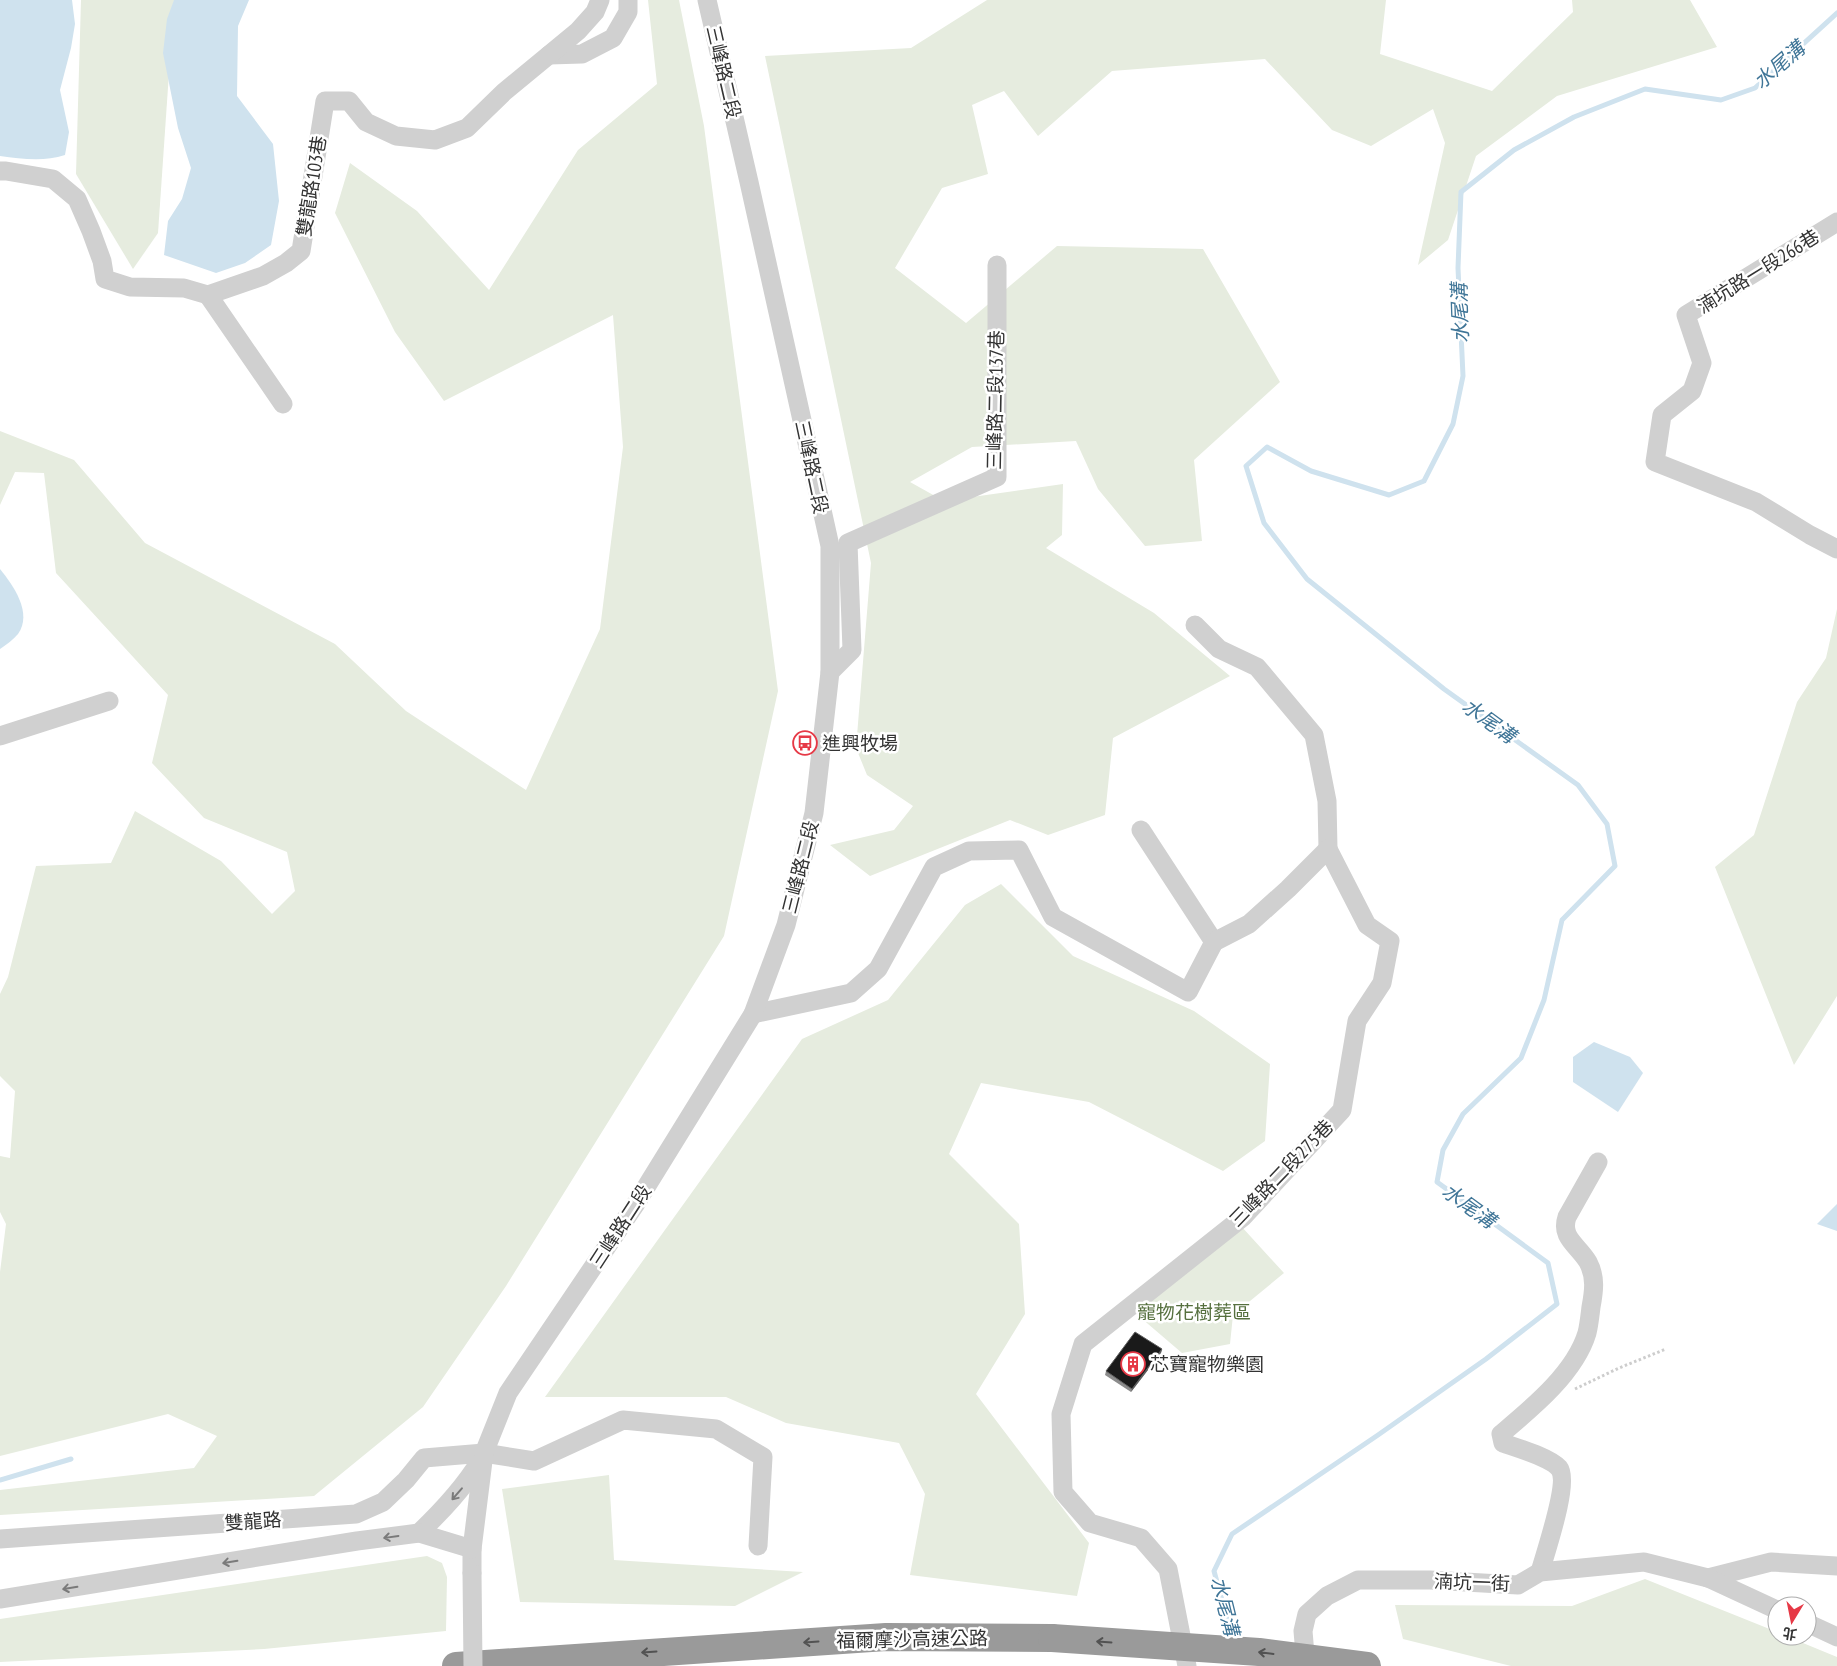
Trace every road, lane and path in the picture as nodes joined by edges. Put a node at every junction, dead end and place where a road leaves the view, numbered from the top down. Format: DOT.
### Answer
graph roads {
  1 [pos="600,0"];
  2 [pos="628,0"];
  3 [pos="707,0"];
  4 [pos="549,55"];
  5 [pos="0,172"];
  6 [pos="1837,222"];
  7 [pos="997,265"];
  8 [pos="208,294"];
  9 [pos="283,404"];
  10 [pos="1837,549"];
  11 [pos="1195,625"];
  12 [pos="830,672"];
  13 [pos="109,701"];
  14 [pos="0,736"];
  15 [pos="1141,830"];
  16 [pos="1328,849"];
  17 [pos="1214,942"];
  18 [pos="753,1014"];
  19 [pos="1598,1162"];
  20 [pos="1666,1349"];
  21 [pos="1574,1389"];
  22 [pos="484,1453"];
  23 [pos="419,1533"];
  24 [pos="0,1539"];
  25 [pos="758,1546"];
  26 [pos="472,1549"];
  27 [pos="1837,1566"];
  28 [pos="1540,1572"];
  29 [pos="1708,1578"];
  30 [pos="0,1599"];
  31 [pos="1767,1605"];
  32 [pos="1817,1628"];
  33 [pos="1837,1637"];
  34 [pos="456,1666"];
  35 [pos="473,1666"];
  36 [pos="1187,1666"];
  37 [pos="1306,1666"];
  38 [pos="1367,1666"];
  1 -- 4 [label="street, 雙龍路103巷"];
  2 -- 4 [label="street"];
  3 -- 12 [label="street, 三峰路二段"];
  4 -- 8 [label="street, 雙龍路103巷"];
  5 -- 8 [label="street"];
  6 -- 10 [label="street, 湳坑路一段266巷"];
  7 -- 12 [label="street, 三峰路二段137巷"];
  8 -- 9 [label="street"];
  11 -- 16 [label="street"];
  12 -- 18 [label="street, 三峰路二段"];
  13 -- 14 [label="street"];
  15 -- 17 [label="street"];
  16 -- 17 [label="street"];
  16 -- 36 [label="street, 三峰路二段275巷"];
  17 -- 18 [label="street"];
  18 -- 22 [label="street, 三峰路二段"];
  19 -- 28 [label="street"];
  20 -- 21 [label="path"];
  22 -- 23 [label="street, one-way"];
  22 -- 24 [label="street, 雙龍路"];
  22 -- 25 [label="street, 雙龍路"];
  22 -- 26 [label="street, 三峰路二段"];
  23 -- 26 [label="street"];
  23 -- 30 [label="street, one-way"];
  26 -- 35 [label="street, 三峰路二段, bridge"];
  27 -- 29 [label="street"];
  28 -- 29 [label="street, 湳坑一街"];
  28 -- 37 [label="street, 湳坑一街"];
  29 -- 31 [label="street, 湳坑一街"];
  32 -- 33 [label="street"];
  38 -- 34 [label="highway, 福爾摩沙高速公路, one-way, bridge"];
}
